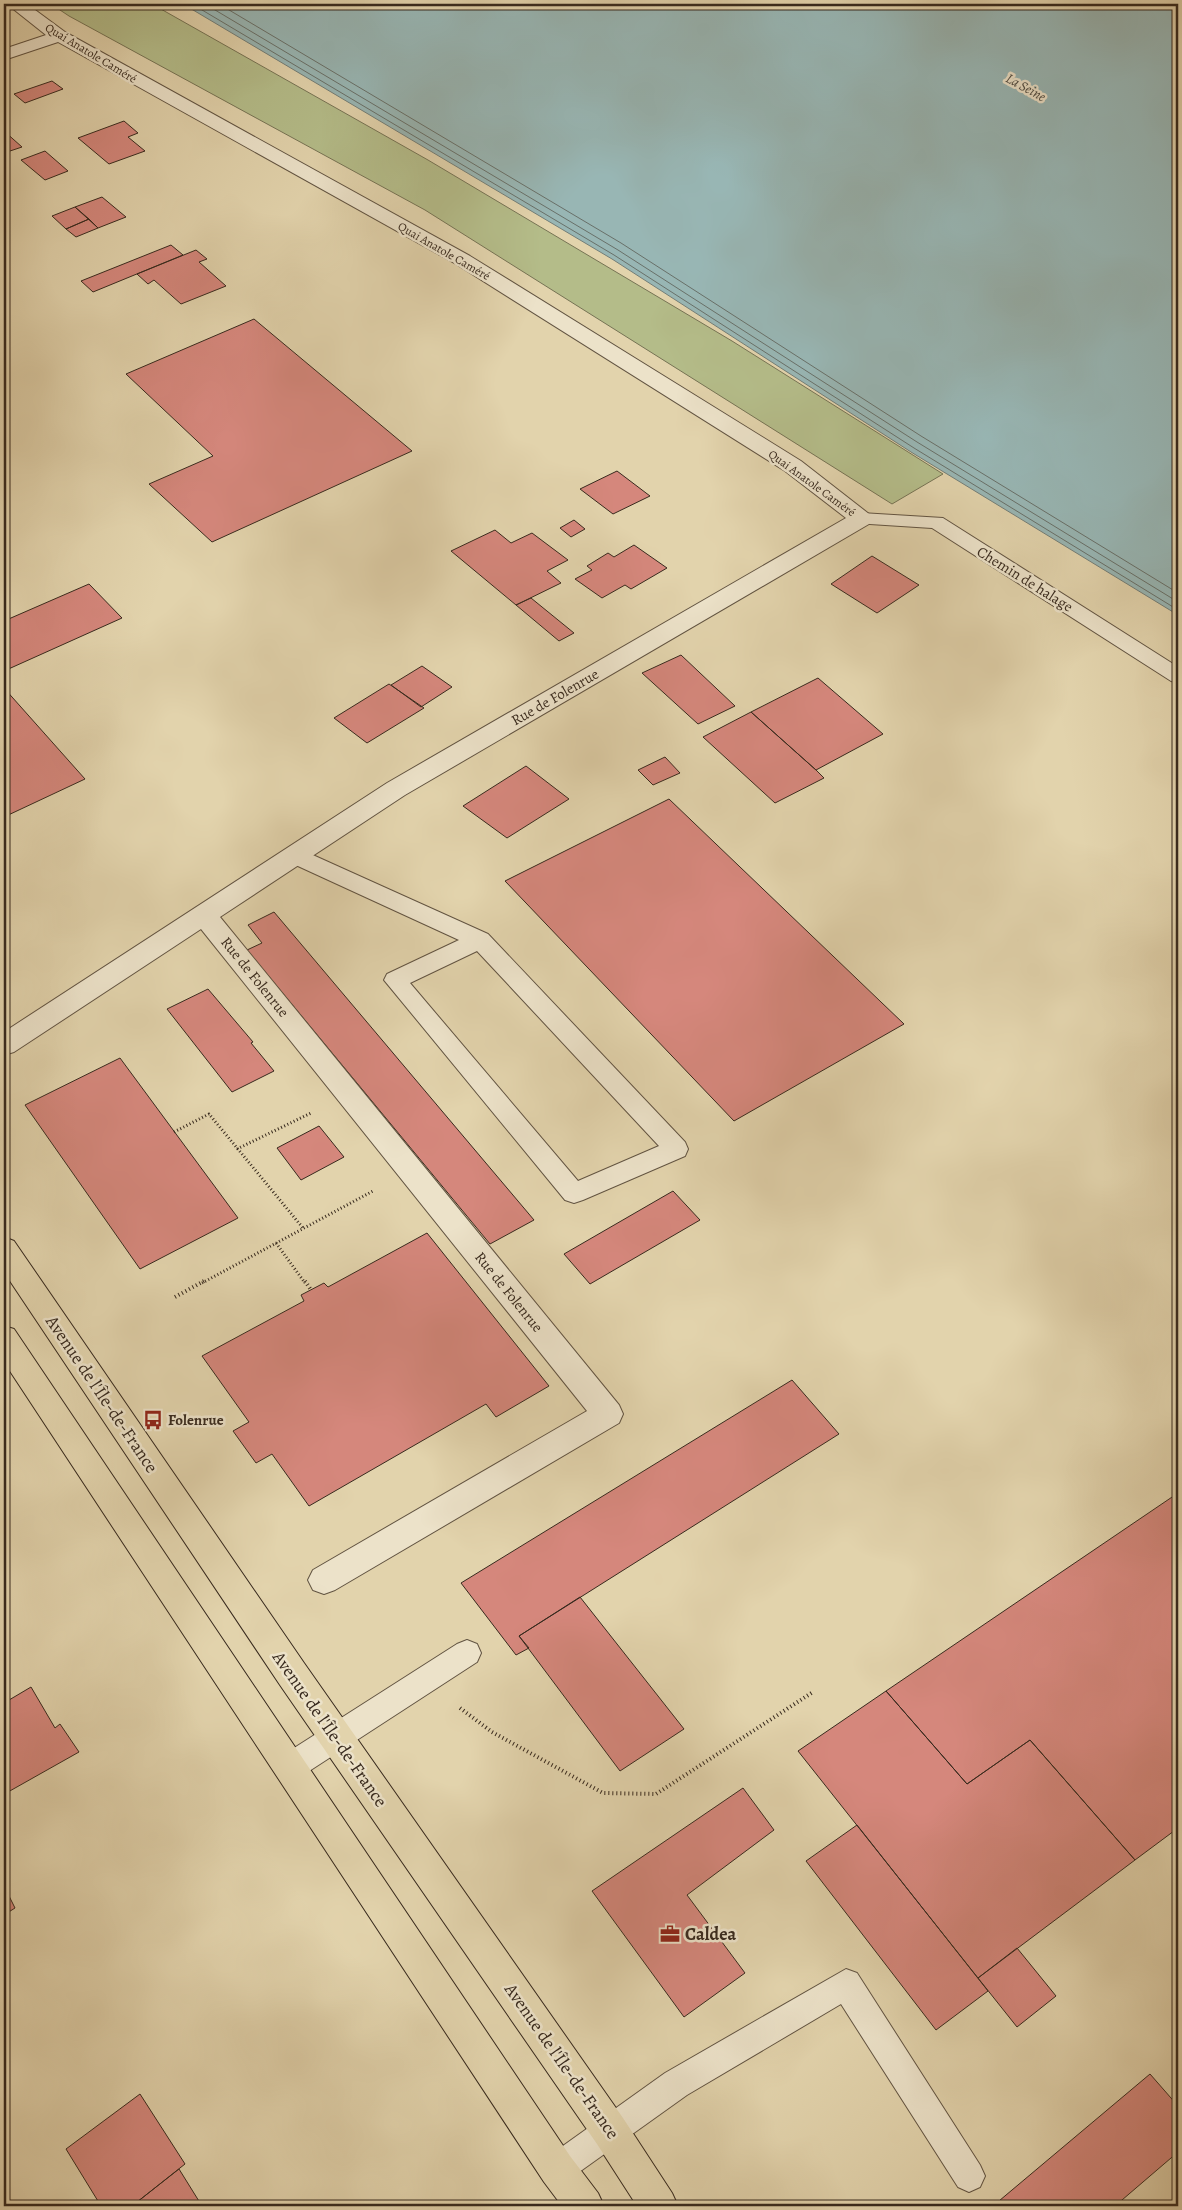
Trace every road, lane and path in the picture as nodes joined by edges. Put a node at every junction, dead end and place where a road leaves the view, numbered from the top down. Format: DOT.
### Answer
graph roads {
  1 [pos="16,4"];
  2 [pos="59,36"];
  3 [pos="4,55"];
  4 [pos="861,519"];
  5 [pos="1178,676"];
  6 [pos="295,855"];
  7 [pos="204,915"];
  8 [pos="480,940"];
  9 [pos="4,1045"];
  10 [pos="348,1094"];
  11 [pos="174,1132"];
  12 [pos="237,1149"];
  13 [pos="411,1171"];
  14 [pos="302,1228"];
  15 [pos="276,1243"];
  16 [pos="4,1250"];
  17 [pos="311,1290"];
  18 [pos="175,1297"];
  19 [pos="4,1338"];
  20 [pos="324,1580"];
  21 [pos="467,1653"];
  22 [pos="423,1680"];
  23 [pos="813,1692"];
  24 [pos="336,1737"];
  25 [pos="290,1767"];
  26 [pos="610,2131"];
  27 [pos="557,2169"];
  28 [pos="969,2176"];
  29 [pos="585,2206"];
  30 [pos="660,2206"];
  1 -- 2 [label="street, Quai Anatole Caméré"];
  2 -- 3 [label="street"];
  2 -- 4 [label="street, Quai Anatole Caméré"];
  4 -- 5 [label="lane, Chemin de halage"];
  4 -- 6 [label="street, Rue de Folenrue"];
  6 -- 7 [label="street, Rue de Folenrue"];
  6 -- 8 [label="lane"];
  7 -- 9 [label="street, Rue de Folenrue"];
  7 -- 10 [label="street, Rue de Folenrue"];
  8 -- 8 [label="lane"];
  10 -- 12 [label="path"];
  10 -- 13 [label="street, Rue de Folenrue"];
  11 -- 12 [label="path"];
  12 -- 14 [label="path"];
  13 -- 14 [label="path"];
  13 -- 20 [label="street, Rue de Folenrue"];
  14 -- 15 [label="path"];
  15 -- 17 [label="path"];
  15 -- 18 [label="path"];
  16 -- 24 [label="main road, Avenue de l'Île-de-France"];
  19 -- 25 [label="main road"];
  21 -- 22 [label="lane"];
  22 -- 23 [label="path"];
  22 -- 24 [label="lane"];
  24 -- 25 [label="lane"];
  24 -- 26 [label="main road, Avenue de l'Île-de-France"];
  25 -- 27 [label="main road"];
  26 -- 27 [label="lane"];
  26 -- 28 [label="lane"];
  26 -- 30 [label="main road, Avenue de l'Île-de-France"];
  27 -- 29 [label="main road"];
}
